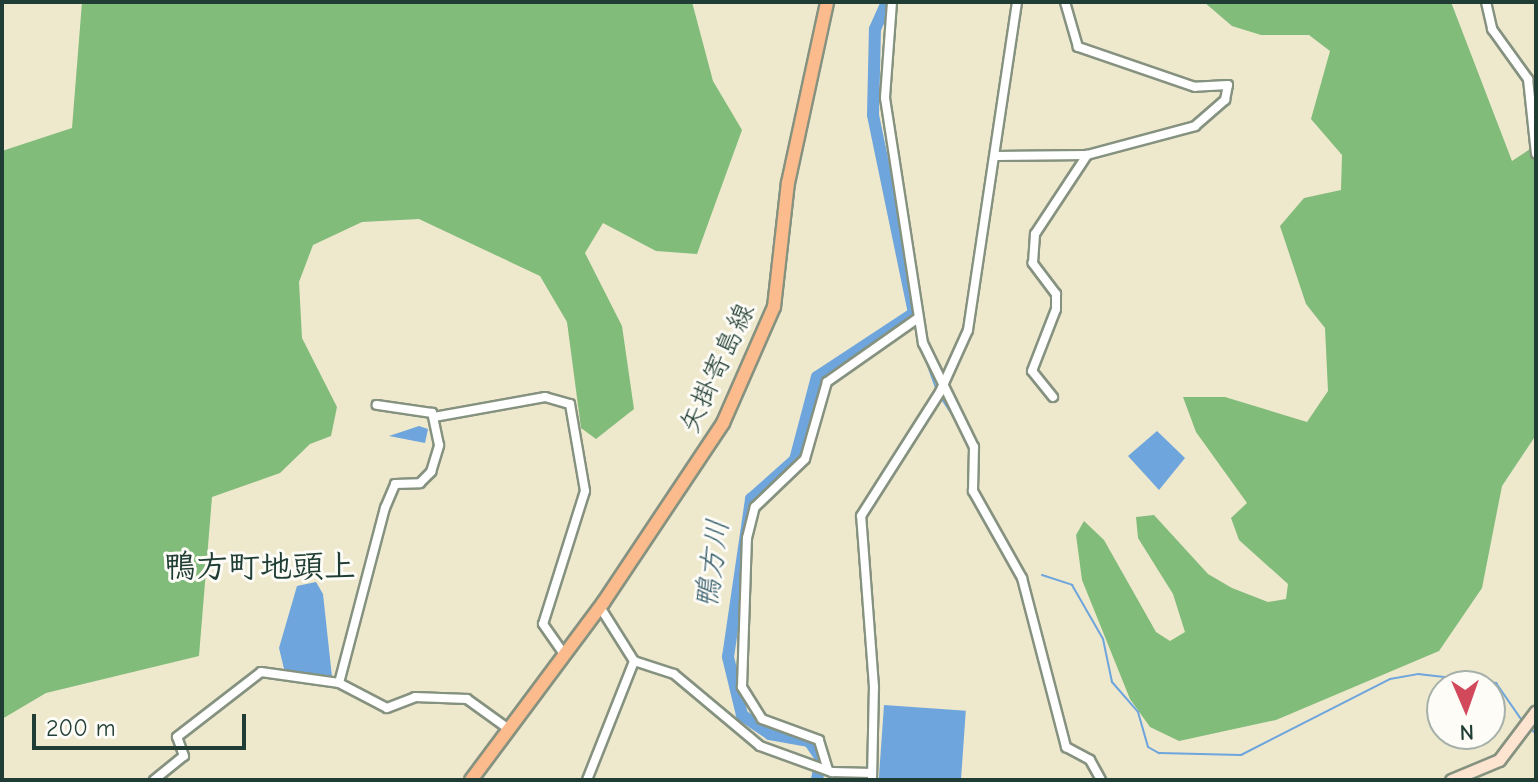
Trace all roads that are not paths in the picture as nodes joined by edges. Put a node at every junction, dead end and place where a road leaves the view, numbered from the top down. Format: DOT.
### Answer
graph roads {
  1 [pos="827,2"];
  2 [pos="892,2"];
  3 [pos="1017,2"];
  4 [pos="1065,2"];
  5 [pos="1486,2"];
  6 [pos="1536,154"];
  7 [pos="1087,155"];
  8 [pos="995,156"];
  9 [pos="915,319"];
  10 [pos="939,393"];
  11 [pos="1053,397"];
  12 [pos="377,405"];
  13 [pos="434,417"];
  14 [pos="600,607"];
  15 [pos="565,655"];
  16 [pos="634,661"];
  17 [pos="339,683"];
  18 [pos="1536,711"];
  19 [pos="510,730"];
  20 [pos="825,770"];
  21 [pos="872,776"];
  22 [pos="154,780"];
  23 [pos="471,780"];
  24 [pos="587,780"];
  25 [pos="1101,780"];
  26 [pos="1451,780"];
  1 -- 14 [label="main road, 矢掛寄島線"];
  2 -- 9 [label="street"];
  3 -- 8 [label="street"];
  4 -- 7 [label="street"];
  5 -- 6 [label="street"];
  7 -- 8 [label="street"];
  7 -- 11 [label="street"];
  8 -- 10 [label="street"];
  9 -- 10 [label="street"];
  9 -- 20 [label="street"];
  10 -- 21 [label="street"];
  10 -- 25 [label="street"];
  12 -- 13 [label="street"];
  13 -- 15 [label="street"];
  13 -- 17 [label="street"];
  14 -- 15 [label="main road, 矢掛寄島線"];
  14 -- 16 [label="street"];
  15 -- 19 [label="main road, 矢掛寄島線"];
  16 -- 20 [label="street"];
  16 -- 24 [label="street"];
  17 -- 19 [label="street"];
  17 -- 22 [label="street"];
  18 -- 26 [label="main road"];
  19 -- 23 [label="main road, 矢掛寄島線"];
  20 -- 21 [label="street"];
}
